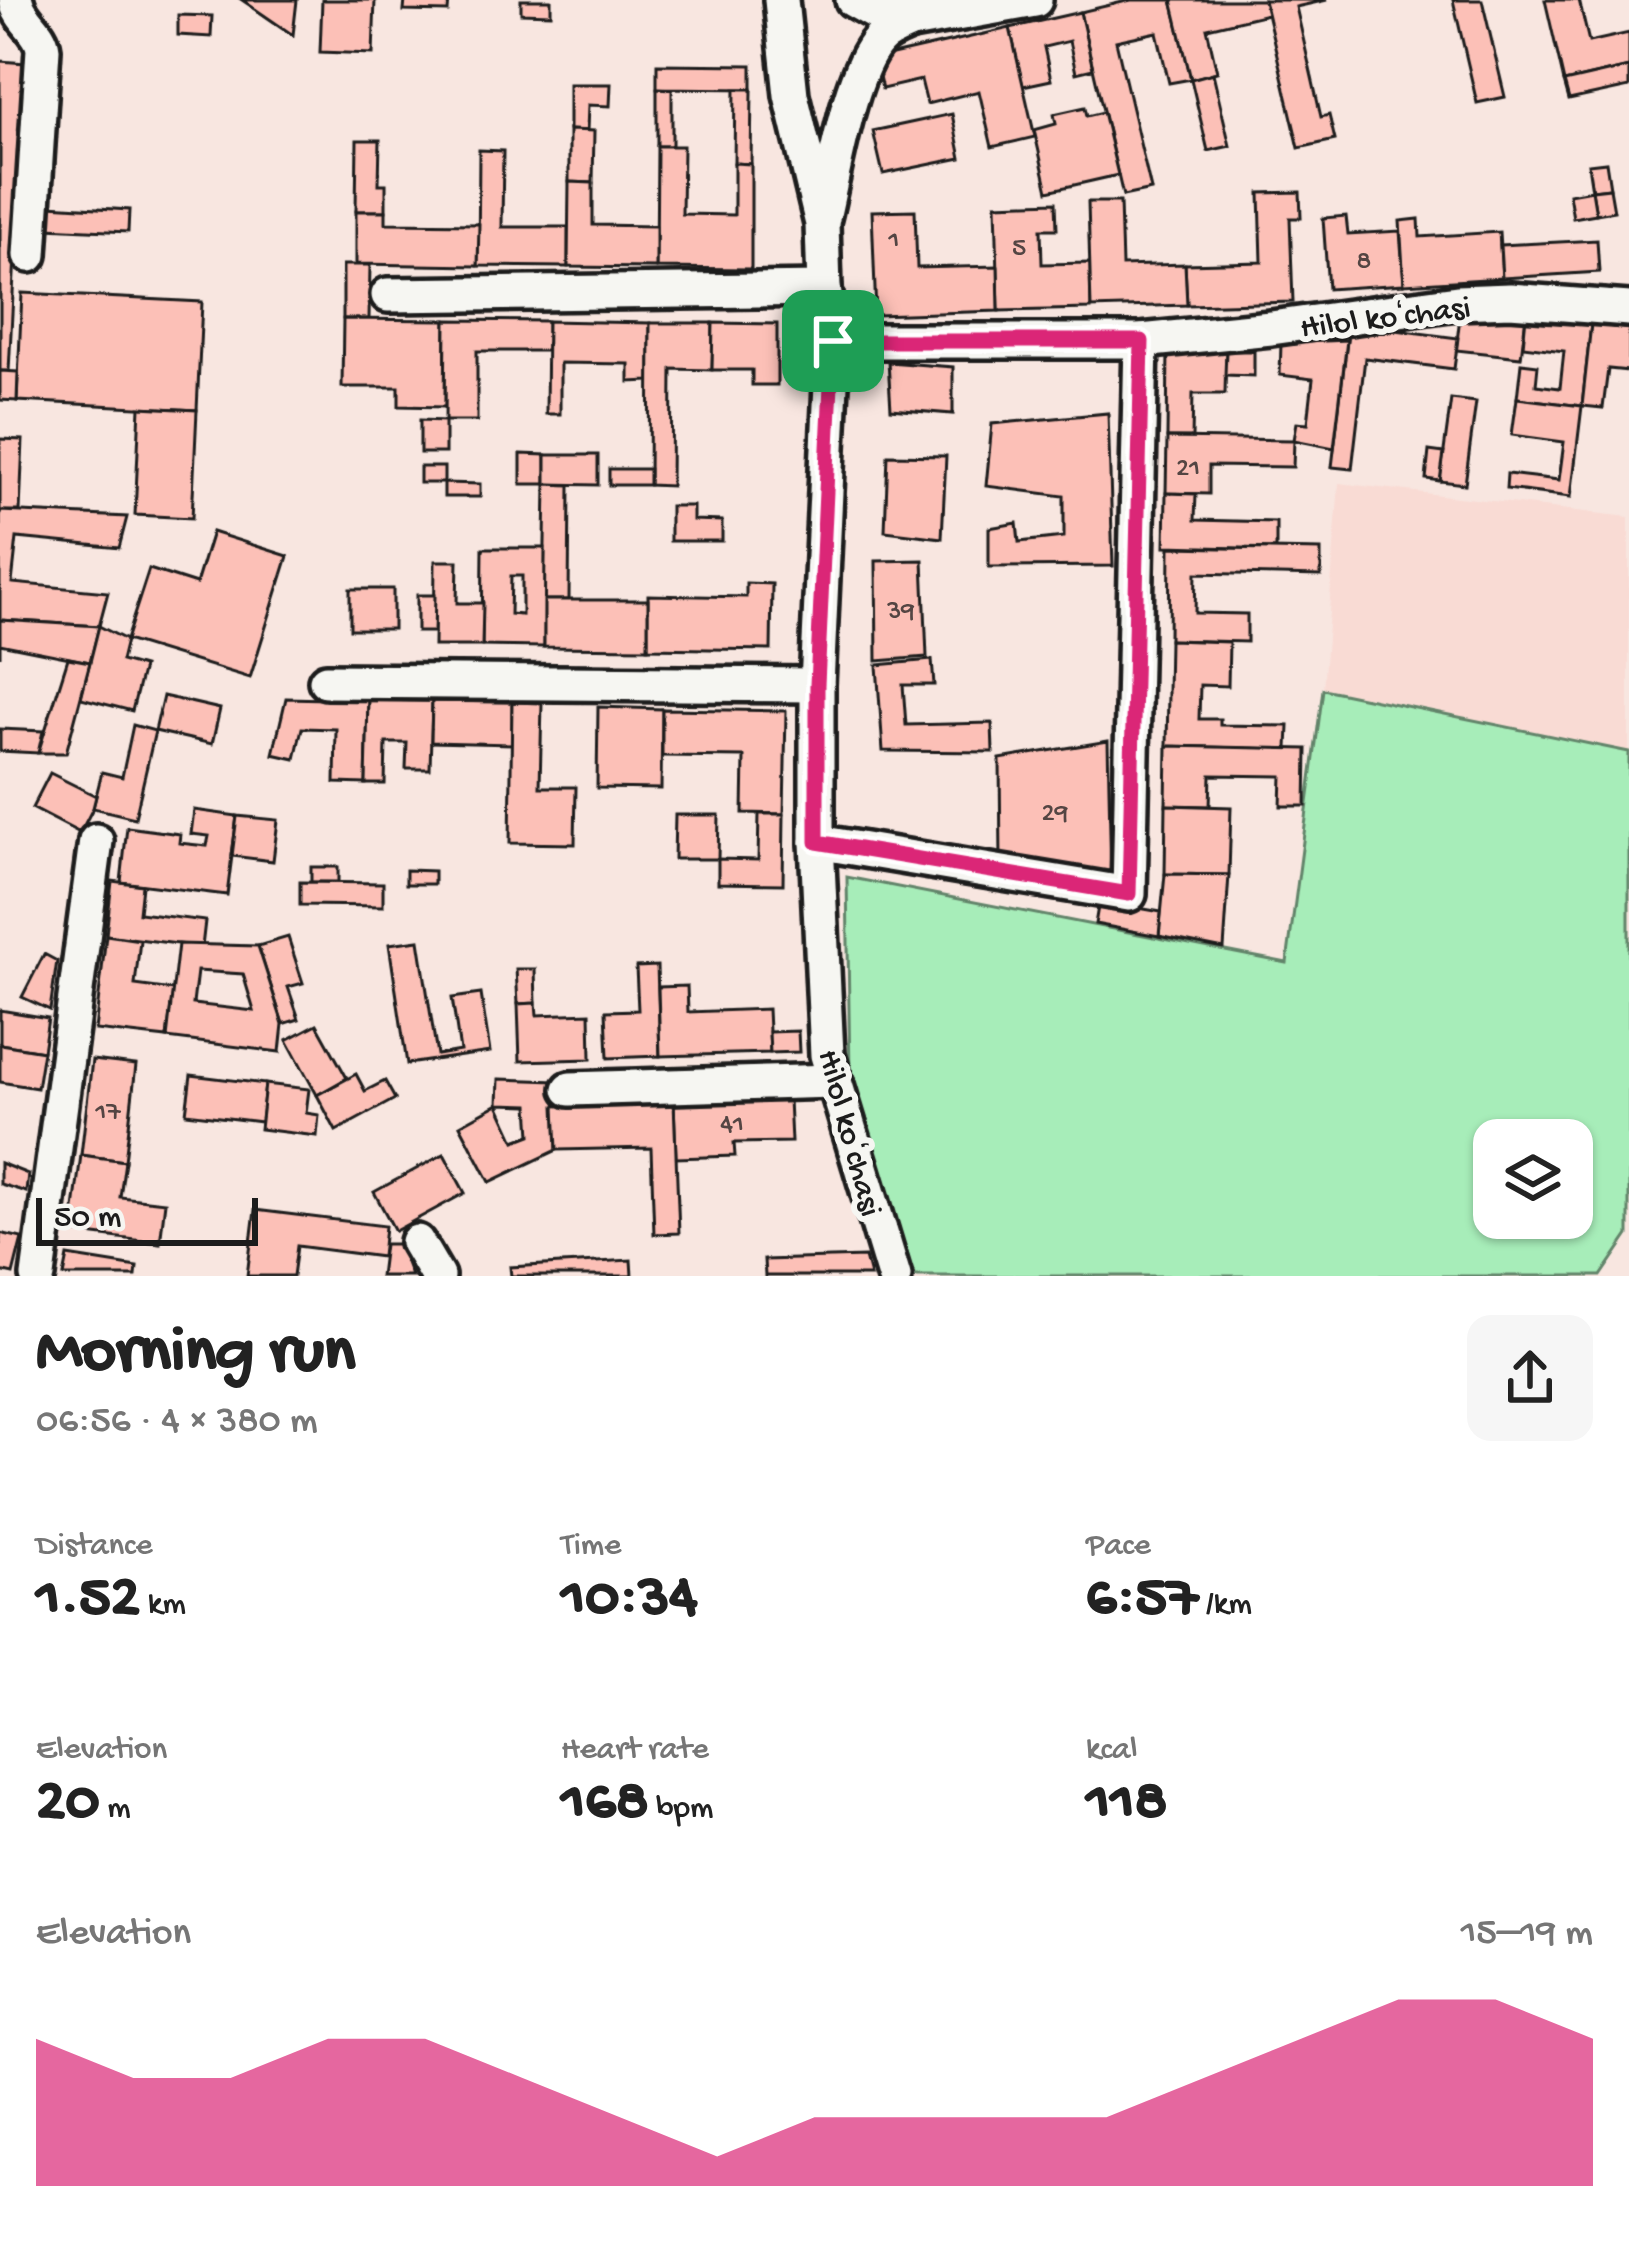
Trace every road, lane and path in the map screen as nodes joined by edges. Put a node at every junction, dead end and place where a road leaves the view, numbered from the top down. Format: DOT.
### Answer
graph roads {
  1 [pos="16,0"];
  2 [pos="781,0"];
  3 [pos="853,0"];
  4 [pos="1035,0"];
  5 [pos="911,22"];
  6 [pos="822,224"];
  7 [pos="30,255"];
  8 [pos="824,289"];
  9 [pos="388,295"];
  10 [pos="1629,309"];
  11 [pos="833,341"];
  12 [pos="1142,341"];
  13 [pos="326,681"];
  14 [pos="817,685"];
  15 [pos="96,841"];
  16 [pos="817,842"];
  17 [pos="833,1081"];
  18 [pos="569,1089"];
  19 [pos="418,1242"];
  20 [pos="38,1276"];
  21 [pos="437,1276"];
  22 [pos="894,1276"];
  1 -- 7 [label="street"];
  2 -- 6 [label="street, Hilol koʻchasi"];
  3 -- 5 [label="street"];
  4 -- 5 [label="street"];
  5 -- 6 [label="street"];
  6 -- 8 [label="street, Hilol koʻchasi"];
  8 -- 9 [label="street"];
  8 -- 11 [label="street, Hilol koʻchasi"];
  10 -- 12 [label="street, Hilol koʻchasi"];
  11 -- 12 [label="street, Hilol koʻchasi"];
  11 -- 14 [label="street, Hilol koʻchasi"];
  12 -- 16 [label="street"];
  13 -- 14 [label="street"];
  14 -- 16 [label="street, Hilol koʻchasi"];
  15 -- 20 [label="street"];
  16 -- 17 [label="street, Hilol koʻchasi"];
  17 -- 18 [label="street"];
  17 -- 22 [label="street, Hilol koʻchasi"];
  19 -- 21 [label="street"];
}
